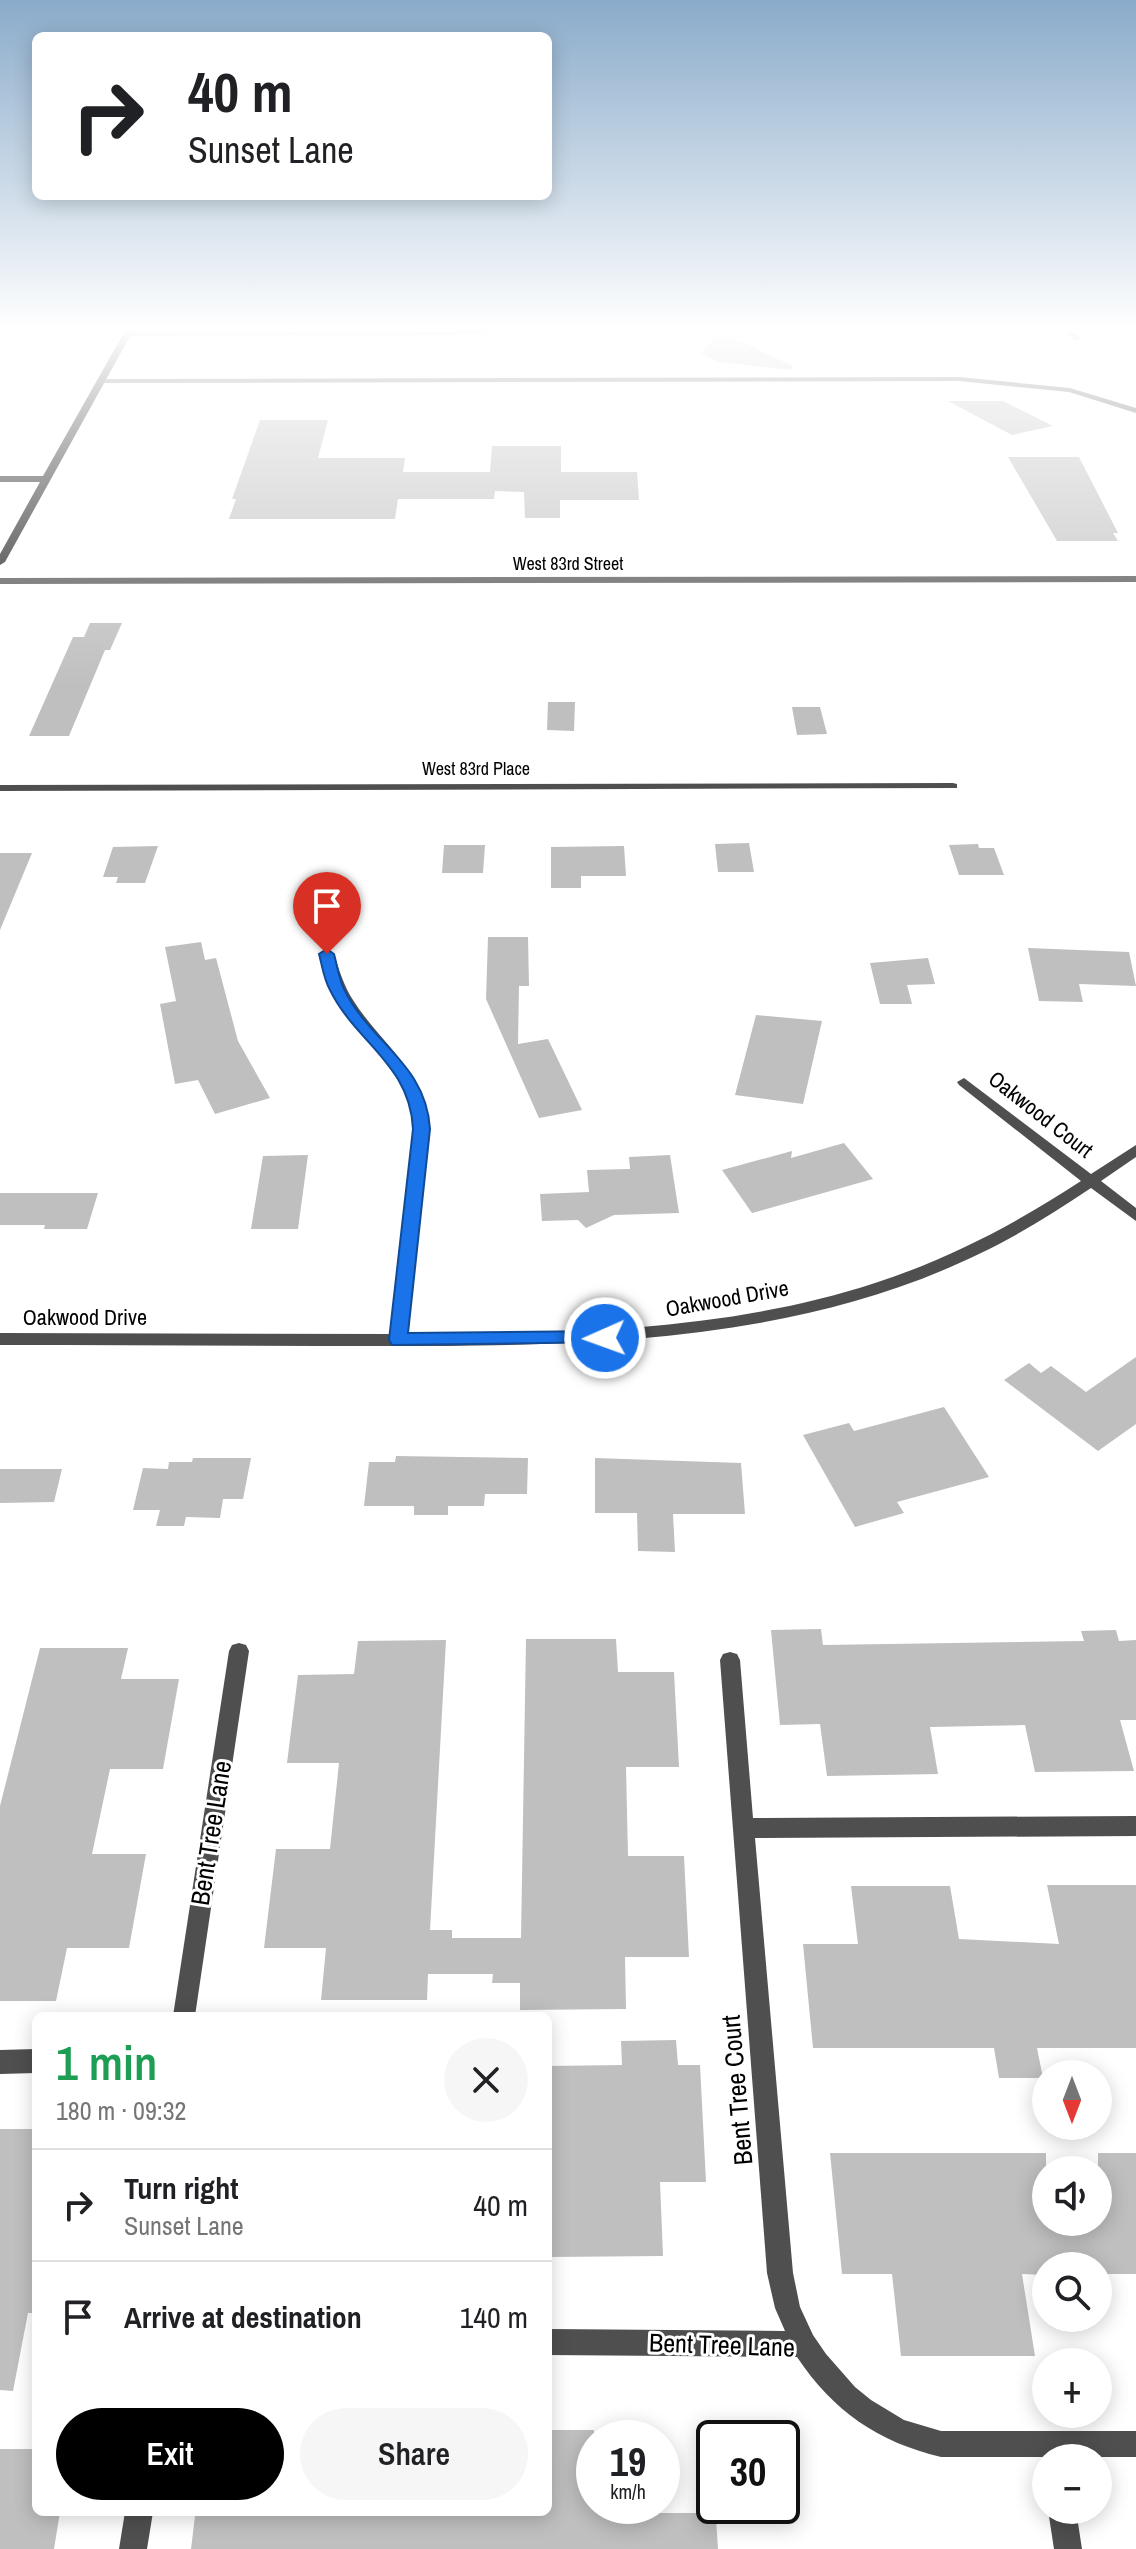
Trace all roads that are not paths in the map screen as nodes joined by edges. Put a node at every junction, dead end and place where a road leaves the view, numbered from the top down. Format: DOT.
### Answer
graph roads {
  1 [pos="64,448"];
  2 [pos="0,479"];
  3 [pos="47,479"];
  4 [pos="1,558"];
  5 [pos="1136,579"];
  6 [pos="0,581"];
  7 [pos="953,786"];
  8 [pos="0,788"];
  9 [pos="327,954"];
  10 [pos="964,1082"];
  11 [pos="1136,1150"];
  12 [pos="1091,1181"];
  13 [pos="1136,1216"];
  14 [pos="0,1339"];
  15 [pos="398,1340"];
  16 [pos="239,1651"];
  17 [pos="730,1660"];
  18 [pos="1136,1826"];
  19 [pos="744,1828"];
  20 [pos="185,2012"];
  21 [pos="32,2061"];
  22 [pos="0,2062"];
  23 [pos="552,2342"];
  24 [pos="804,2344"];
  25 [pos="1136,2444"];
  26 [pos="1112,2446"];
  27 [pos="1032,2451"];
  28 [pos="138,2516"];
  29 [pos="1064,2524"];
  30 [pos="133,2549"];
  31 [pos="1068,2549"];
  1 -- 3 [label="street"];
  2 -- 3 [label="street"];
  3 -- 4 [label="street"];
  5 -- 6 [label="street, West 83rd Street"];
  7 -- 8 [label="street, West 83rd Place"];
  9 -- 15 [label="street"];
  10 -- 12 [label="street, Oakwood Court"];
  11 -- 12 [label="street, Oakwood Drive"];
  12 -- 13 [label="street, Oakwood Court"];
  12 -- 15 [label="street, Oakwood Drive"];
  14 -- 15 [label="street, Oakwood Drive"];
  16 -- 20 [label="street, Bent Tree Lane"];
  17 -- 19 [label="street, Bent Tree Court"];
  18 -- 19 [label="street"];
  19 -- 24 [label="street, Bent Tree Court"];
  21 -- 22 [label="street"];
  23 -- 24 [label="street, Bent Tree Lane"];
  24 -- 27 [label="street, Bent Tree Lane"];
  25 -- 26 [label="street, Bent Tree Lane"];
  28 -- 30 [label="street"];
  29 -- 31 [label="street"];
}
